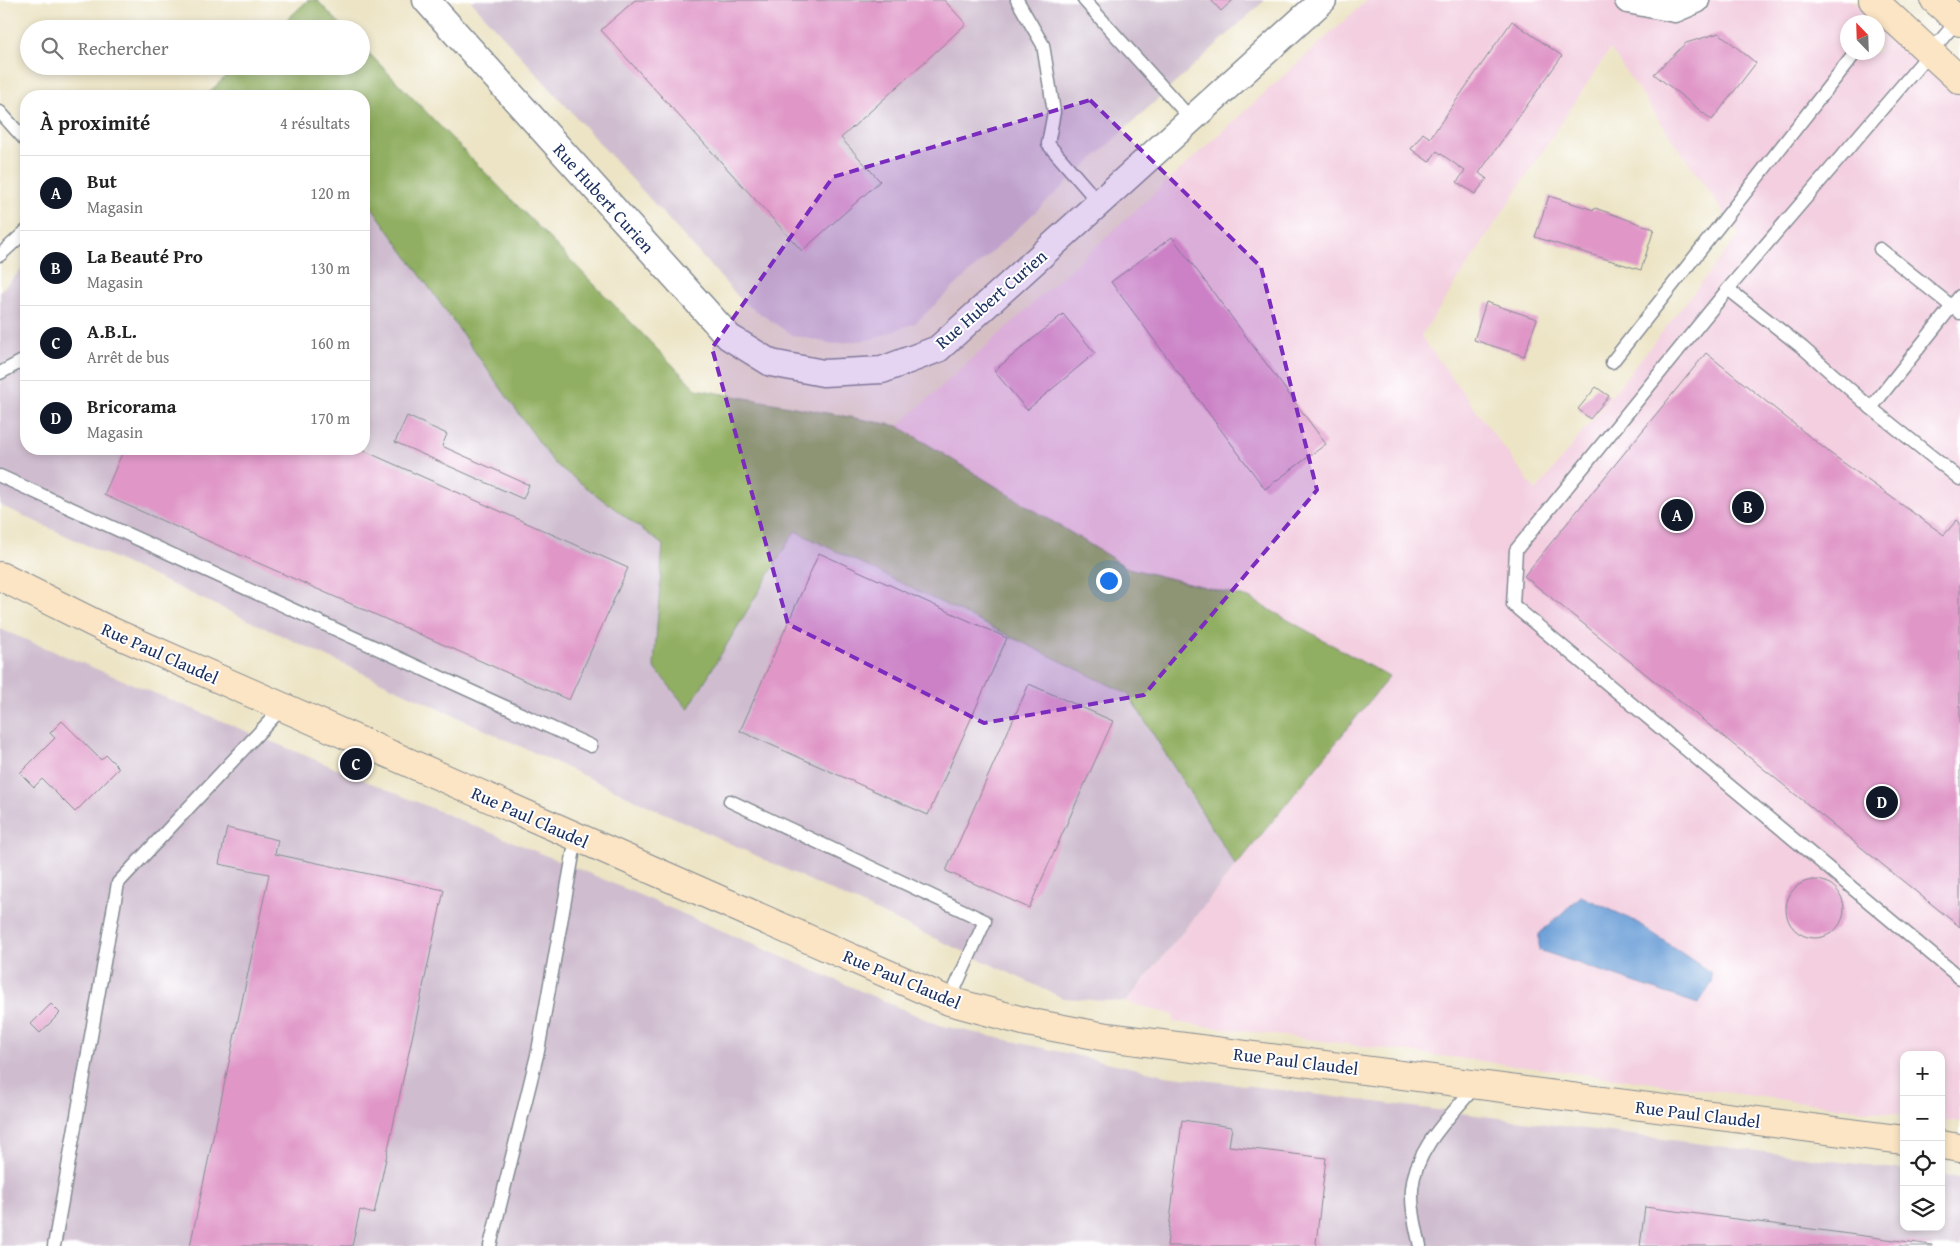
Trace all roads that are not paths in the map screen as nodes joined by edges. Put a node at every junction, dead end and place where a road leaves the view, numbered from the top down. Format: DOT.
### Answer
graph roads {
  1 [pos="426,0"];
  2 [pos="1017,0"];
  3 [pos="1084,0"];
  4 [pos="1323,0"];
  5 [pos="1628,0"];
  6 [pos="1696,0"];
  7 [pos="1935,0"];
  8 [pos="1879,13"];
  9 [pos="1959,21"];
  10 [pos="1928,53"];
  11 [pos="1850,60"];
  12 [pos="1960,80"];
  13 [pos="0,112"];
  14 [pos="1192,120"];
  15 [pos="20,134"];
  16 [pos="1099,204"];
  17 [pos="20,237"];
  18 [pos="1880,249"];
  19 [pos="0,255"];
  20 [pos="1728,289"];
  21 [pos="1957,305"];
  22 [pos="20,362"];
  23 [pos="1612,362"];
  24 [pos="0,374"];
  25 [pos="1872,408"];
  26 [pos="0,476"];
  27 [pos="1960,479"];
  28 [pos="0,576"];
  29 [pos="283,708"];
  30 [pos="591,746"];
  31 [pos="730,801"];
  32 [pos="576,838"];
  33 [pos="1960,978"];
  34 [pos="949,1001"];
  35 [pos="1476,1085"];
  36 [pos="1900,1139"];
  37 [pos="1945,1146"];
  38 [pos="1960,1148"];
  39 [pos="54,1246"];
  40 [pos="490,1246"];
  41 [pos="1420,1246"];
  1 -- 16 [label="street, Rue Hubert Curien"];
  2 -- 16 [label="lane"];
  3 -- 14 [label="lane"];
  4 -- 14 [label="street, Rue Hubert Curien"];
  5 -- 6 [label="street"];
  7 -- 9 [label="street"];
  8 -- 10 [label="street"];
  9 -- 10 [label="lane"];
  10 -- 12 [label="street"];
  10 -- 20 [label="lane"];
  11 -- 23 [label="lane"];
  13 -- 15 [label="lane"];
  14 -- 16 [label="street, Rue Hubert Curien"];
  17 -- 19 [label="lane"];
  18 -- 21 [label="lane"];
  20 -- 25 [label="lane"];
  20 -- 33 [label="lane"];
  21 -- 25 [label="lane"];
  22 -- 24 [label="lane"];
  25 -- 27 [label="lane"];
  26 -- 30 [label="lane"];
  28 -- 29 [label="street, Rue Paul Claudel"];
  29 -- 32 [label="street, Rue Paul Claudel"];
  29 -- 39 [label="lane"];
  31 -- 34 [label="lane"];
  32 -- 34 [label="street, Rue Paul Claudel"];
  32 -- 40 [label="lane"];
  34 -- 35 [label="street, Rue Paul Claudel"];
  35 -- 36 [label="street, Rue Paul Claudel"];
  35 -- 41 [label="lane"];
  37 -- 38 [label="street"];
}
